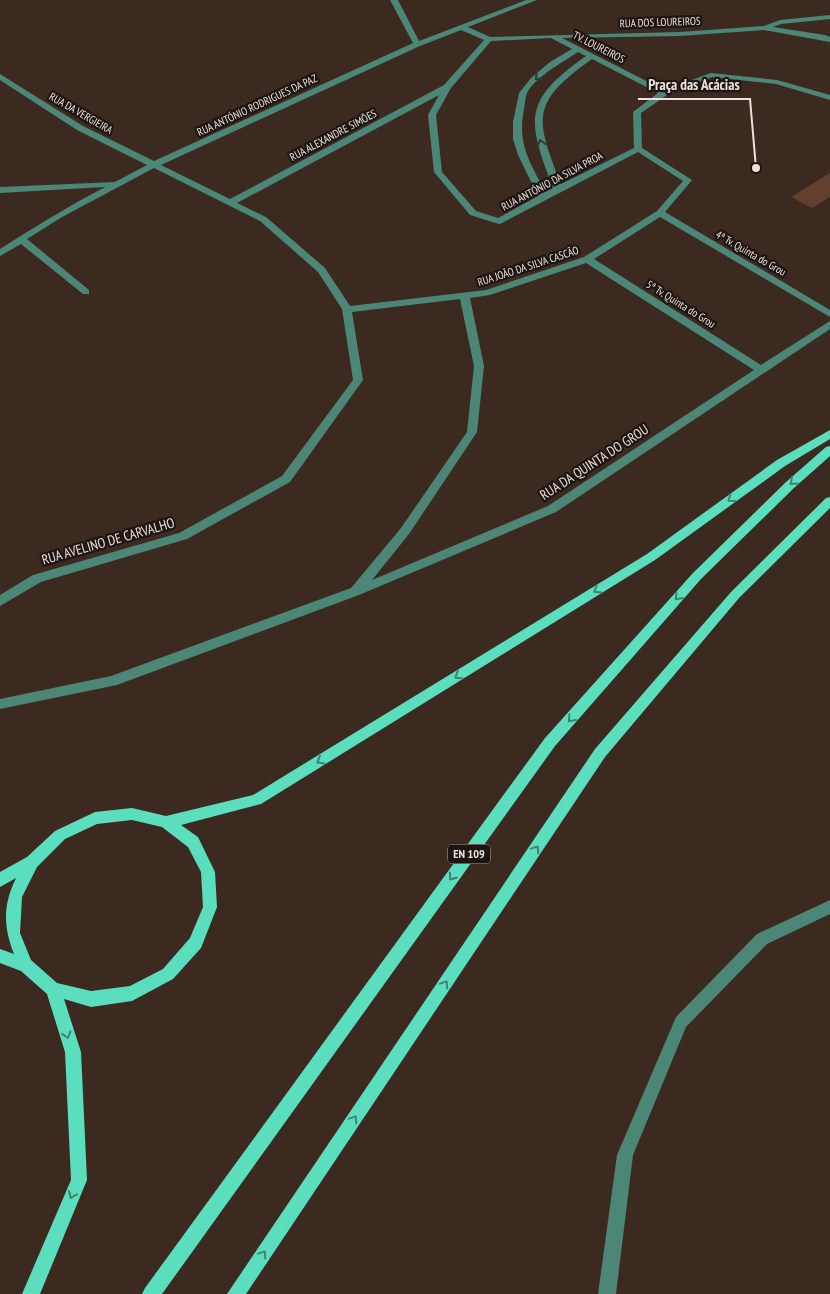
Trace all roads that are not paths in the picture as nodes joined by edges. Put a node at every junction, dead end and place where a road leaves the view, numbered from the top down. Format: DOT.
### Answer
graph roads {
  1 [pos="394,0"];
  2 [pos="533,0"];
  3 [pos="830,17"];
  4 [pos="460,27"];
  5 [pos="764,28"];
  6 [pos="551,36"];
  7 [pos="489,39"];
  8 [pos="830,40"];
  9 [pos="417,44"];
  10 [pos="578,49"];
  11 [pos="591,56"];
  12 [pos="0,76"];
  13 [pos="447,87"];
  14 [pos="664,92"];
  15 [pos="830,98"];
  16 [pos="638,149"];
  17 [pos="153,165"];
  18 [pos="117,184"];
  19 [pos="558,189"];
  20 [pos="0,190"];
  21 [pos="543,197"];
  22 [pos="230,203"];
  23 [pos="660,213"];
  24 [pos="21,239"];
  25 [pos="0,253"];
  26 [pos="587,259"];
  27 [pos="86,292"];
  28 [pos="464,296"];
  29 [pos="348,309"];
  30 [pos="830,314"];
  31 [pos="830,324"];
  32 [pos="762,370"];
  33 [pos="830,434"];
  34 [pos="830,450"];
  35 [pos="830,501"];
  36 [pos="355,592"];
  37 [pos="0,601"];
  38 [pos="0,704"];
  39 [pos="166,822"];
  40 [pos="32,862"];
  41 [pos="0,880"];
  42 [pos="830,907"];
  43 [pos="0,956"];
  44 [pos="26,965"];
  45 [pos="53,989"];
  46 [pos="31,1294"];
  47 [pos="151,1294"];
  48 [pos="236,1294"];
  49 [pos="606,1294"];
  1 -- 9 [label="street"];
  2 -- 4 [label="street, RUA ANTÓNIO RODRIGUES DA PAZ"];
  3 -- 5 [label="street"];
  4 -- 7 [label="street"];
  4 -- 9 [label="street, RUA ANTÓNIO RODRIGUES DA PAZ"];
  5 -- 6 [label="street, RUA DOS LOUREIROS"];
  5 -- 8 [label="street, RUA DOS LOUREIROS"];
  6 -- 7 [label="street, RUA DOS LOUREIROS"];
  6 -- 10 [label="street, TV. LOUREIROS"];
  7 -- 13 [label="street, RUA ANTÓNIO DA SILVA PROA"];
  9 -- 17 [label="street, RUA ANTÓNIO RODRIGUES DA PAZ"];
  10 -- 11 [label="street, TV. LOUREIROS"];
  10 -- 21 [label="street, one-way"];
  11 -- 14 [label="street, TV. LOUREIROS"];
  19 -- 11 [label="street, one-way"];
  12 -- 17 [label="street, RUA DA VERGIEIRA"];
  13 -- 21 [label="street, RUA ANTÓNIO DA SILVA PROA"];
  13 -- 22 [label="street, RUA ALEXANDRE SIMÕES"];
  14 -- 15 [label="street"];
  14 -- 16 [label="street"];
  16 -- 19 [label="street, RUA ANTÓNIO DA SILVA PROA"];
  16 -- 23 [label="street, RUA JOÃO DA SILVA CASCÃO"];
  17 -- 18 [label="street, RUA ANTÓNIO RODRIGUES DA PAZ"];
  17 -- 22 [label="street, RUA AVELINO DE CARVALHO"];
  18 -- 20 [label="street"];
  18 -- 24 [label="street, RUA ANTÓNIO RODRIGUES DA PAZ"];
  19 -- 21 [label="street, RUA ANTÓNIO DA SILVA PROA"];
  22 -- 29 [label="street, RUA AVELINO DE CARVALHO"];
  23 -- 26 [label="street, RUA JOÃO DA SILVA CASCÃO"];
  23 -- 30 [label="street, 4ª Tv. Quinta do Grou"];
  24 -- 25 [label="street, RUA ANTÓNIO RODRIGUES DA PAZ"];
  24 -- 27 [label="street"];
  26 -- 28 [label="street, RUA JOÃO DA SILVA CASCÃO"];
  26 -- 32 [label="street, 5ª Tv. Quinta do Grou"];
  28 -- 29 [label="street, RUA JOÃO DA SILVA CASCÃO"];
  28 -- 36 [label="street"];
  29 -- 37 [label="street, RUA AVELINO DE CARVALHO"];
  31 -- 32 [label="street, RUA DA QUINTA DO GROU"];
  32 -- 36 [label="street, RUA DA QUINTA DO GROU"];
  33 -- 39 [label="main road, one-way"];
  34 -- 47 [label="main road, EN 109, one-way"];
  48 -- 35 [label="main road, one-way"];
  36 -- 38 [label="street"];
  39 -- 40 [label="main road"];
  39 -- 45 [label="main road"];
  40 -- 41 [label="main road"];
  40 -- 44 [label="main road"];
  42 -- 49 [label="street"];
  43 -- 44 [label="main road"];
  44 -- 45 [label="main road"];
  45 -- 46 [label="main road, one-way"];
}
